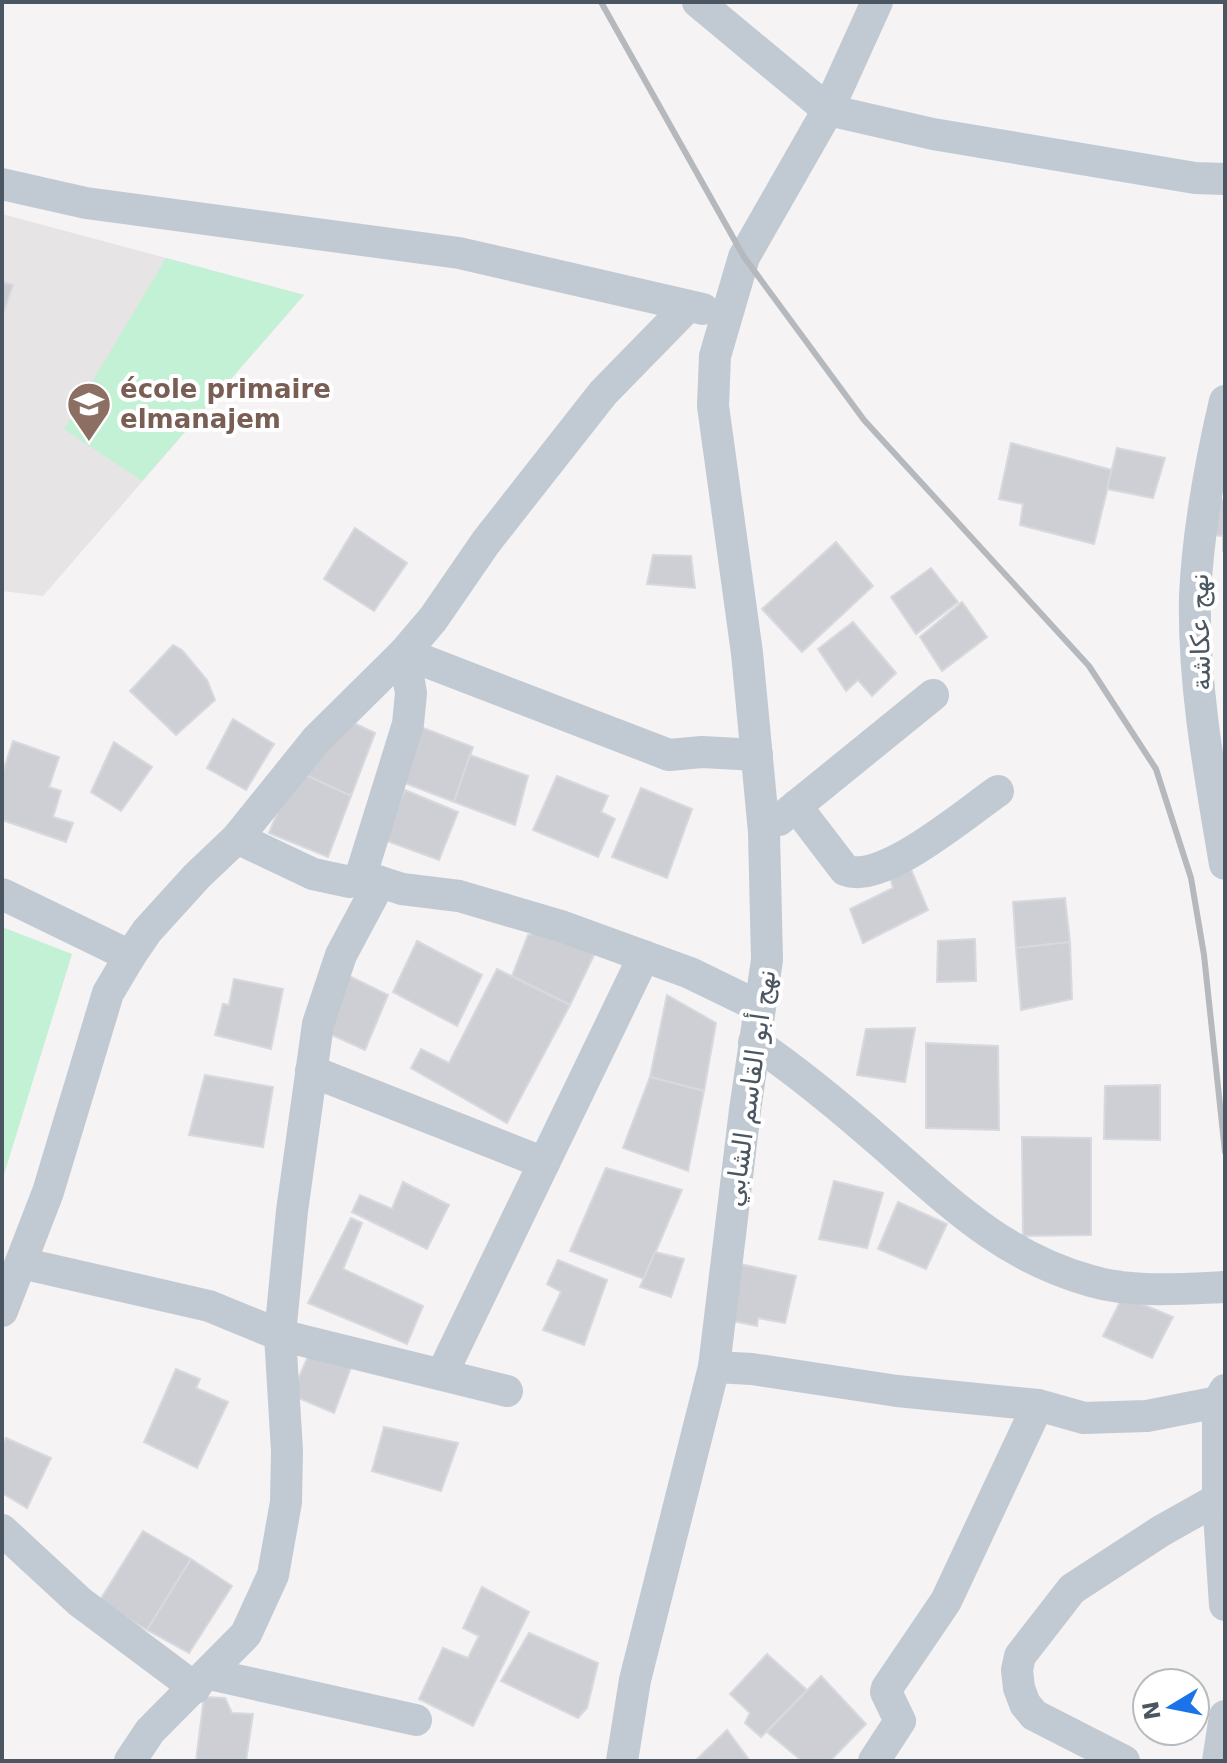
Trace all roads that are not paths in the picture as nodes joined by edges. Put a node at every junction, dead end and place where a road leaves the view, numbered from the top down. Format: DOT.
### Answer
graph roads {
  1 [pos="698,2"];
  2 [pos="877,2"];
  3 [pos="828,110"];
  4 [pos="1225,179"];
  5 [pos="2,184"];
  6 [pos="688,306"];
  7 [pos="726,314"];
  8 [pos="1225,401"];
  9 [pos="404,653"];
  10 [pos="933,695"];
  11 [pos="757,755"];
  12 [pos="998,791"];
  13 [pos="796,806"];
  14 [pos="764,832"];
  15 [pos="237,838"];
  16 [pos="1225,864"];
  17 [pos="371,878"];
  18 [pos="2,894"];
  19 [pos="130,956"];
  20 [pos="644,956"];
  21 [pos="760,1007"];
  22 [pos="754,1042"];
  23 [pos="311,1071"];
  24 [pos="544,1163"];
  25 [pos="21,1263"];
  26 [pos="1225,1287"];
  27 [pos="2,1311"];
  28 [pos="280,1335"];
  29 [pos="714,1367"];
  30 [pos="442,1374"];
  31 [pos="507,1391"];
  32 [pos="1222,1396"];
  33 [pos="1038,1405"];
  34 [pos="1218,1499"];
  35 [pos="2,1530"];
  36 [pos="1225,1605"];
  37 [pos="202,1681"];
  38 [pos="1225,1716"];
  39 [pos="416,1720"];
  40 [pos="130,1761"];
  41 [pos="622,1761"];
  42 [pos="874,1761"];
  43 [pos="1124,1761"];
  44 [pos="1218,1761"];
  1 -- 3 [label="street"];
  2 -- 3 [label="street, نهج أبو القاسم الشابي"];
  3 -- 4 [label="street"];
  3 -- 7 [label="street, نهج أبو القاسم الشابي"];
  5 -- 6 [label="street"];
  6 -- 7 [label="street"];
  6 -- 9 [label="street"];
  7 -- 11 [label="street, نهج أبو القاسم الشابي"];
  8 -- 16 [label="street, نهج عكاشة"];
  9 -- 11 [label="street"];
  9 -- 15 [label="street"];
  9 -- 17 [label="street"];
  10 -- 13 [label="street"];
  11 -- 14 [label="street, نهج أبو القاسم الشابي"];
  12 -- 13 [label="street"];
  13 -- 14 [label="street"];
  14 -- 21 [label="street, نهج أبو القاسم الشابي"];
  15 -- 17 [label="street"];
  15 -- 19 [label="street"];
  17 -- 20 [label="street"];
  17 -- 23 [label="street"];
  18 -- 19 [label="street"];
  19 -- 25 [label="street"];
  20 -- 21 [label="street"];
  20 -- 24 [label="street"];
  21 -- 22 [label="street, نهج أبو القاسم الشابي"];
  22 -- 26 [label="street"];
  22 -- 29 [label="street, نهج أبو القاسم الشابي"];
  23 -- 24 [label="street"];
  23 -- 28 [label="street"];
  24 -- 30 [label="street"];
  25 -- 27 [label="street"];
  25 -- 28 [label="street"];
  28 -- 30 [label="street"];
  28 -- 37 [label="street"];
  29 -- 33 [label="street"];
  29 -- 41 [label="street, نهج أبو القاسم الشابي"];
  30 -- 31 [label="street"];
  32 -- 33 [label="street"];
  32 -- 34 [label="street"];
  33 -- 42 [label="street"];
  34 -- 36 [label="street"];
  34 -- 43 [label="street"];
  35 -- 37 [label="street"];
  37 -- 39 [label="street"];
  37 -- 40 [label="street"];
  38 -- 44 [label="street"];
}
